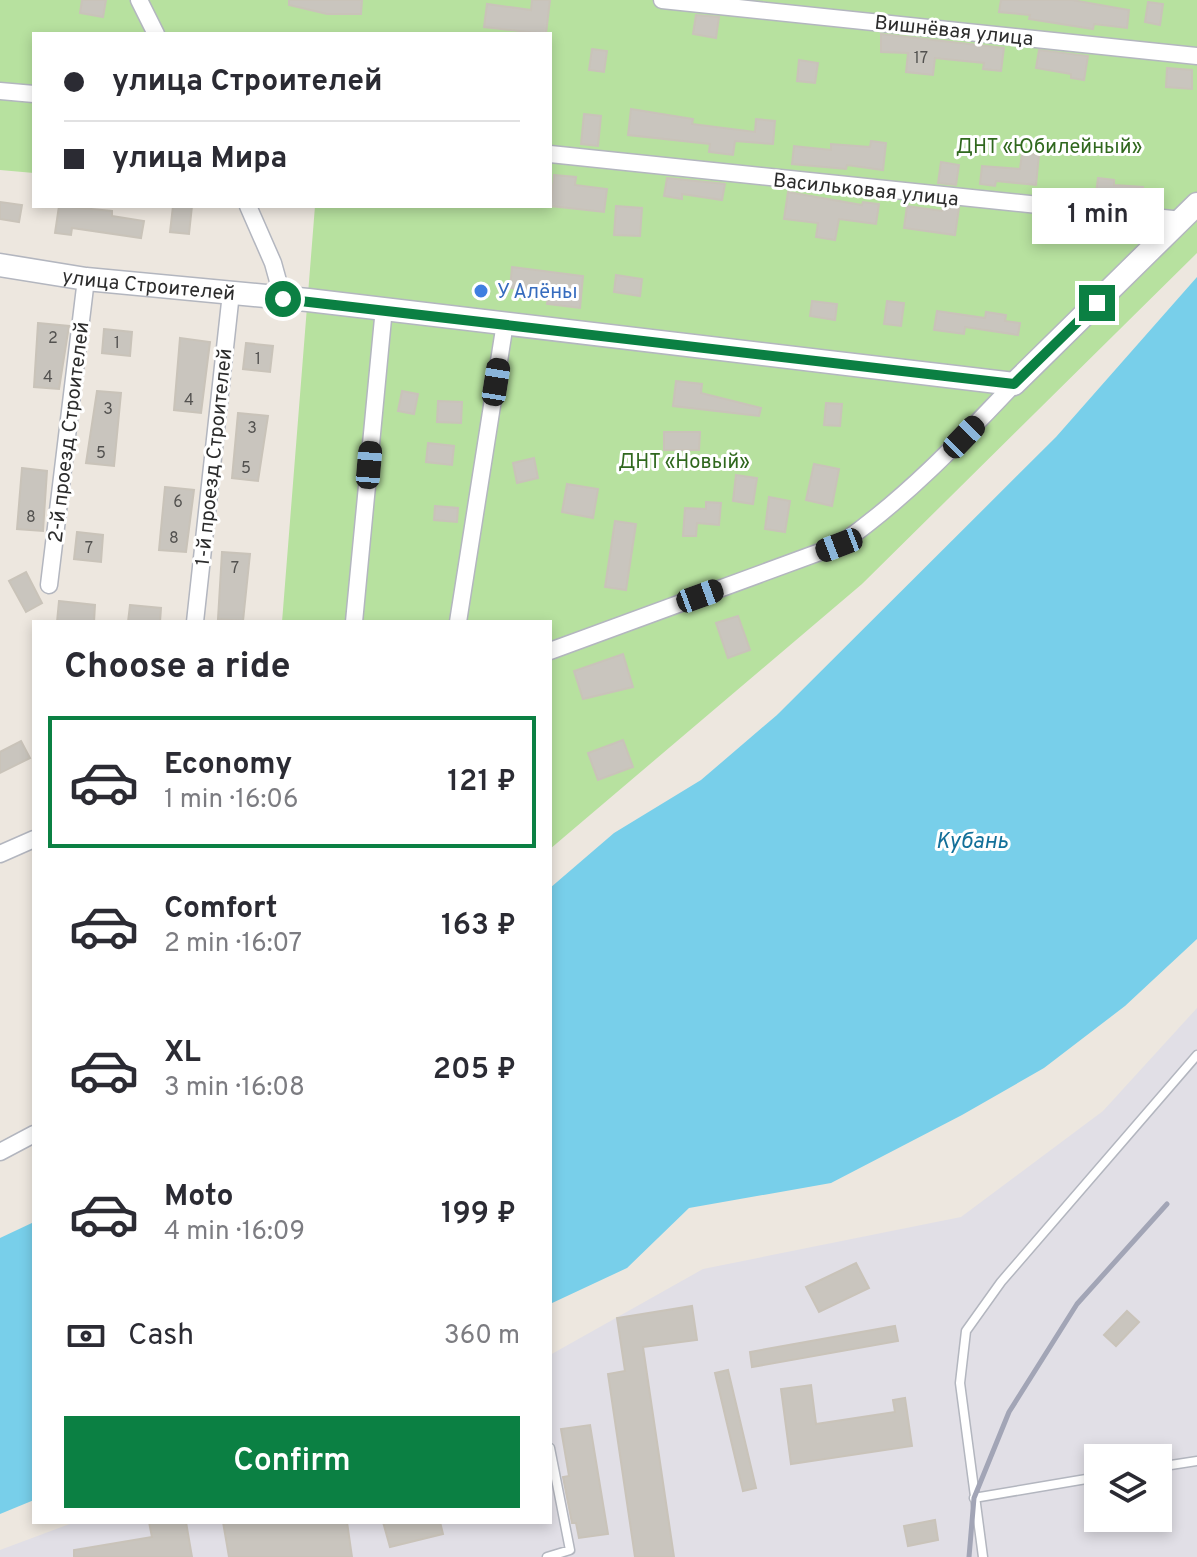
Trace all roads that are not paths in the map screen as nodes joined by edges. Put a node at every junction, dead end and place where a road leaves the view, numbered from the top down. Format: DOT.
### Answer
graph roads {
  1 [pos="139,0"];
  2 [pos="662,0"];
  3 [pos="155,32"];
  4 [pos="1197,56"];
  5 [pos="0,91"];
  6 [pos="32,94"];
  7 [pos="552,154"];
  8 [pos="249,208"];
  9 [pos="1189,212"];
  10 [pos="0,265"];
  11 [pos="86,279"];
  12 [pos="231,293"];
  13 [pos="283,299"];
  14 [pos="384,308"];
  15 [pos="505,323"];
  16 [pos="1014,384"];
  17 [pos="49,585"];
  18 [pos="195,620"];
  19 [pos="354,620"];
  20 [pos="458,620"];
  21 [pos="552,650"];
  22 [pos="32,840"];
  23 [pos="0,854"];
  24 [pos="1197,1055"];
  25 [pos="32,1135"];
  26 [pos="0,1152"];
  27 [pos="552,1458"];
  28 [pos="1197,1461"];
  29 [pos="1172,1465"];
  30 [pos="1084,1479"];
  31 [pos="974,1498"];
  32 [pos="547,1557"];
  33 [pos="983,1557"];
  1 -- 3 [label="street"];
  2 -- 4 [label="street, Вишнёвая улица"];
  5 -- 6 [label="street"];
  7 -- 9 [label="street, Васильковая улица"];
  8 -- 13 [label="street"];
  9 -- 16 [label="street"];
  10 -- 11 [label="street, улица Строителей"];
  11 -- 12 [label="street, улица Строителей"];
  11 -- 17 [label="street, 2-й проезд Строителей"];
  12 -- 13 [label="street, улица Строителей"];
  12 -- 18 [label="street, 1-й проезд Строителей"];
  13 -- 14 [label="street, улица Строителей"];
  14 -- 15 [label="street, улица Строителей"];
  14 -- 19 [label="street"];
  15 -- 16 [label="street, улица Строителей"];
  15 -- 20 [label="street"];
  16 -- 21 [label="street"];
  22 -- 23 [label="street"];
  24 -- 31 [label="lane"];
  25 -- 26 [label="street"];
  27 -- 32 [label="lane"];
  28 -- 29 [label="lane"];
  30 -- 31 [label="lane"];
  31 -- 33 [label="lane"];
}
